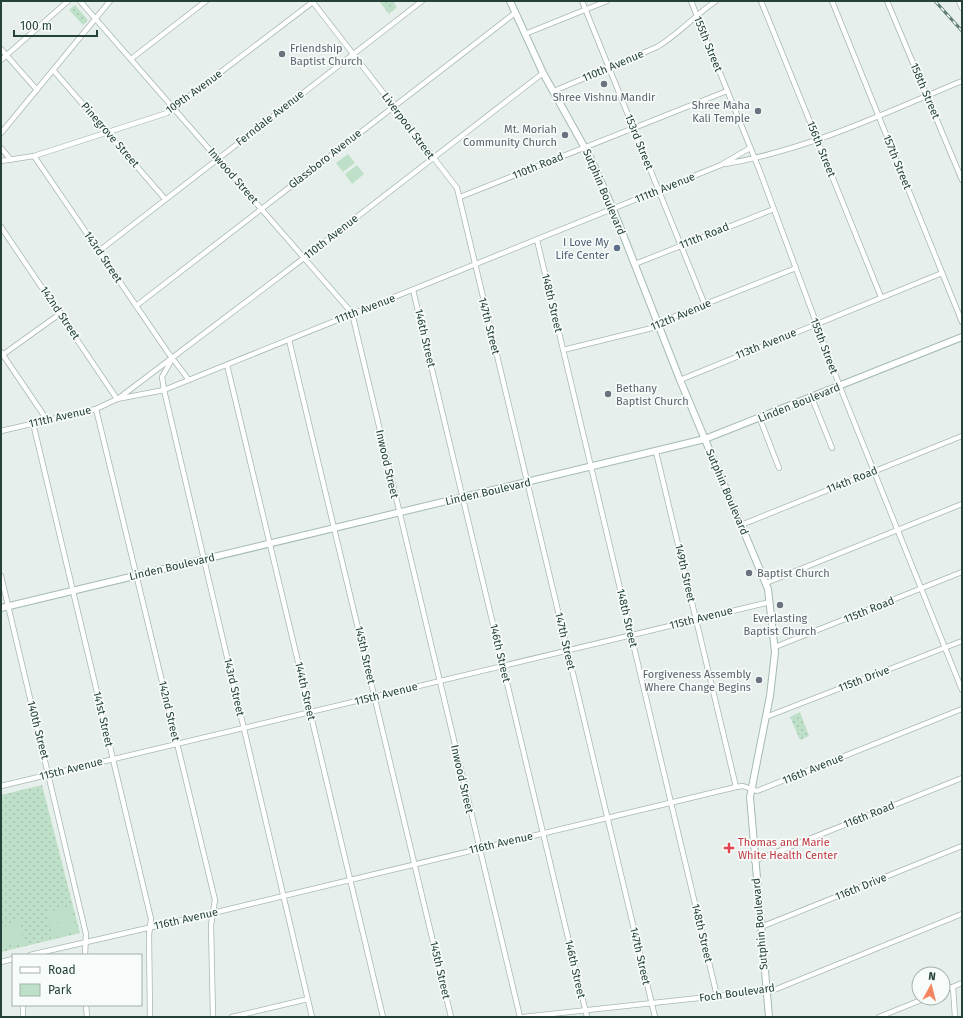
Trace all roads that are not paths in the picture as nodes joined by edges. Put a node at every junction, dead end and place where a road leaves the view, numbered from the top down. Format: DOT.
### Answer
graph roads {
  1 [pos="68,1"];
  2 [pos="80,1"];
  3 [pos="110,1"];
  4 [pos="206,1"];
  5 [pos="313,1"];
  6 [pos="422,1"];
  7 [pos="510,1"];
  8 [pos="582,1"];
  9 [pos="607,1"];
  10 [pos="691,1"];
  11 [pos="716,1"];
  12 [pos="761,1"];
  13 [pos="832,1"];
  14 [pos="887,1"];
  15 [pos="959,1"];
  16 [pos="962,8"];
  17 [pos="586,10"];
  18 [pos="515,13"];
  19 [pos="697,16"];
  20 [pos="96,18"];
  21 [pos="525,34"];
  22 [pos="1,49"];
  23 [pos="353,54"];
  24 [pos="6,55"];
  25 [pos="131,59"];
  26 [pos="1,60"];
  27 [pos="609,67"];
  28 [pos="54,71"];
  29 [pos="543,73"];
  30 [pos="962,81"];
  31 [pos="37,90"];
  32 [pos="554,90"];
  33 [pos="727,91"];
  34 [pos="927,96"];
  35 [pos="393,106"];
  36 [pos="174,108"];
  37 [pos="878,115"];
  38 [pos="634,128"];
  39 [pos="1,133"];
  40 [pos="108,133"];
  41 [pos="817,140"];
  42 [pos="586,147"];
  43 [pos="1,148"];
  44 [pos="750,148"];
  45 [pos="34,156"];
  46 [pos="218,159"];
  47 [pos="433,159"];
  48 [pos="755,159"];
  49 [pos="11,160"];
  50 [pos="1,161"];
  51 [pos="722,165"];
  52 [pos="962,180"];
  53 [pos="659,190"];
  54 [pos="460,197"];
  55 [pos="166,199"];
  56 [pos="261,208"];
  57 [pos="613,209"];
  58 [pos="774,209"];
  59 [pos="1,227"];
  60 [pos="537,240"];
  61 [pos="681,246"];
  62 [pos="99,251"];
  63 [pos="305,258"];
  64 [pos="634,264"];
  65 [pos="475,265"];
  66 [pos="796,268"];
  67 [pos="942,273"];
  68 [pos="413,290"];
  69 [pos="881,297"];
  70 [pos="705,304"];
  71 [pos="136,306"];
  72 [pos="352,313"];
  73 [pos="60,314"];
  74 [pos="962,322"];
  75 [pos="815,324"];
  76 [pos="658,325"];
  77 [pos="962,337"];
  78 [pos="289,340"];
  79 [pos="563,350"];
  80 [pos="2,354"];
  81 [pos="172,359"];
  82 [pos="227,365"];
  83 [pos="189,380"];
  84 [pos="680,380"];
  85 [pos="840,387"];
  86 [pos="164,390"];
  87 [pos="812,398"];
  88 [pos="117,399"];
  89 [pos="96,408"];
  90 [pos="760,419"];
  91 [pos="47,420"];
  92 [pos="33,423"];
  93 [pos="1,431"];
  94 [pos="962,436"];
  95 [pos="705,439"];
  96 [pos="832,448"];
  97 [pos="656,452"];
  98 [pos="591,467"];
  99 [pos="779,468"];
  100 [pos="874,472"];
  101 [pos="527,482"];
  102 [pos="463,498"];
  103 [pos="962,504"];
  104 [pos="399,513"];
  105 [pos="741,525"];
  106 [pos="335,529"];
  107 [pos="897,530"];
  108 [pos="270,544"];
  109 [pos="204,560"];
  110 [pos="962,572"];
  111 [pos="1,576"];
  112 [pos="137,576"];
  113 [pos="766,583"];
  114 [pos="921,589"];
  115 [pos="73,591"];
  116 [pos="770,602"];
  117 [pos="8,607"];
  118 [pos="1,608"];
  119 [pos="696,620"];
  120 [pos="631,635"];
  121 [pos="962,641"];
  122 [pos="775,647"];
  123 [pos="945,648"];
  124 [pos="567,650"];
  125 [pos="503,666"];
  126 [pos="439,681"];
  127 [pos="962,690"];
  128 [pos="375,697"];
  129 [pos="962,710"];
  130 [pos="310,712"];
  131 [pos="766,717"];
  132 [pos="244,728"];
  133 [pos="177,744"];
  134 [pos="113,759"];
  135 [pos="49,774"];
  136 [pos="962,778"];
  137 [pos="1,786"];
  138 [pos="736,787"];
  139 [pos="750,789"];
  140 [pos="672,803"];
  141 [pos="607,818"];
  142 [pos="543,834"];
  143 [pos="962,846"];
  144 [pos="479,849"];
  145 [pos="754,861"];
  146 [pos="415,864"];
  147 [pos="351,880"];
  148 [pos="284,896"];
  149 [pos="213,913"];
  150 [pos="962,914"];
  151 [pos="150,927"];
  152 [pos="760,927"];
  153 [pos="86,942"];
  154 [pos="34,954"];
  155 [pos="85,954"];
  156 [pos="12,959"];
  157 [pos="1,962"];
  158 [pos="962,984"];
  159 [pos="952,987"];
  160 [pos="766,990"];
  161 [pos="717,996"];
  162 [pos="308,999"];
  163 [pos="651,1003"];
  164 [pos="911,1005"];
  165 [pos="23,1006"];
  166 [pos="86,1006"];
  167 [pos="585,1010"];
  168 [pos="889,1015"];
  169 [pos="23,1017"];
  170 [pos="86,1017"];
  171 [pos="150,1017"];
  172 [pos="213,1017"];
  173 [pos="232,1017"];
  174 [pos="312,1017"];
  175 [pos="383,1017"];
  176 [pos="451,1017"];
  177 [pos="520,1017"];
  178 [pos="523,1017"];
  179 [pos="587,1017"];
  180 [pos="655,1017"];
  181 [pos="770,1017"];
  182 [pos="879,1017"];
  183 [pos="955,1017"];
  1 -- 24 [label="street"];
  2 -- 20 [label="street, Inwood Street"];
  3 -- 20 [label="street"];
  4 -- 25 [label="street"];
  5 -- 23 [label="street, Liverpool Street"];
  5 -- 36 [label="street, 109th Avenue"];
  6 -- 23 [label="street, Ferndale Avenue"];
  7 -- 18 [label="main road, Sutphin Boulevard"];
  8 -- 17 [label="street, 153rd Street"];
  9 -- 17 [label="street"];
  10 -- 19 [label="street, 155th Street"];
  11 -- 19 [label="street, 110th Avenue"];
  12 -- 41 [label="street, 156th Street"];
  13 -- 37 [label="street, 157th Street"];
  14 -- 34 [label="street, 158th Street"];
  15 -- 16 [label="street"];
  17 -- 21 [label="street"];
  17 -- 27 [label="street, 153rd Street"];
  18 -- 21 [label="main road, Sutphin Boulevard"];
  18 -- 35 [label="street, Glassboro Avenue"];
  19 -- 27 [label="street, 110th Avenue"];
  19 -- 33 [label="street, 155th Street"];
  20 -- 25 [label="street, Inwood Street"];
  20 -- 28 [label="street"];
  21 -- 29 [label="main road, Sutphin Boulevard"];
  22 -- 24 [label="street"];
  23 -- 35 [label="street, Liverpool Street"];
  23 -- 46 [label="street, Ferndale Avenue"];
  24 -- 26 [label="street"];
  24 -- 31 [label="street"];
  25 -- 36 [label="street, Inwood Street"];
  27 -- 32 [label="street, 110th Avenue"];
  27 -- 38 [label="street, 153rd Street"];
  28 -- 31 [label="street"];
  28 -- 40 [label="street, Pinegrove Street"];
  29 -- 32 [label="main road, Sutphin Boulevard"];
  29 -- 47 [label="street, 110th Avenue"];
  30 -- 34 [label="street, 111th Avenue"];
  31 -- 39 [label="street"];
  32 -- 42 [label="main road, Sutphin Boulevard"];
  33 -- 38 [label="street, 110th Road"];
  33 -- 44 [label="street, 155th Street"];
  34 -- 37 [label="street, 111th Avenue"];
  34 -- 52 [label="street, 158th Street"];
  35 -- 47 [label="street, Liverpool Street"];
  35 -- 56 [label="street, Glassboro Avenue"];
  36 -- 40 [label="street, 109th Avenue"];
  36 -- 46 [label="street, Inwood Street"];
  37 -- 41 [label="street, 111th Avenue"];
  37 -- 67 [label="street, 157th Street"];
  38 -- 42 [label="street, 110th Road"];
  38 -- 53 [label="street, 153rd Street"];
  40 -- 45 [label="street, 109th Avenue"];
  40 -- 55 [label="street, Pinegrove Street"];
  41 -- 48 [label="street, 111th Avenue"];
  41 -- 69 [label="street, 156th Street"];
  42 -- 54 [label="street, 110th Road"];
  42 -- 57 [label="main road, Sutphin Boulevard"];
  43 -- 49 [label="street"];
  44 -- 48 [label="street, 155th Street"];
  44 -- 51 [label="street, 111th Avenue"];
  45 -- 49 [label="street, 109th Avenue"];
  45 -- 62 [label="street, 143rd Street"];
  46 -- 55 [label="street, Ferndale Avenue"];
  46 -- 56 [label="street, Inwood Street"];
  47 -- 54 [label="street, Liverpool Street"];
  47 -- 63 [label="street, 110th Avenue"];
  48 -- 51 [label="street, 111th Avenue"];
  48 -- 58 [label="street, 155th Street"];
  49 -- 50 [label="street, 109th Avenue"];
  51 -- 53 [label="street, 111th Avenue"];
  53 -- 57 [label="street, 111th Avenue"];
  53 -- 61 [label="street, 153rd Street"];
  54 -- 65 [label="street, Liverpool Street"];
  55 -- 62 [label="street, Ferndale Avenue"];
  56 -- 63 [label="street, Inwood Street"];
  56 -- 71 [label="street, Glassboro Avenue"];
  57 -- 60 [label="street, 111th Avenue"];
  57 -- 64 [label="main road, Sutphin Boulevard"];
  58 -- 61 [label="street, 111th Road"];
  58 -- 66 [label="street, 155th Street"];
  59 -- 73 [label="street, 142nd Street"];
  60 -- 65 [label="street, 111th Avenue"];
  60 -- 79 [label="street, 148th Street"];
  61 -- 64 [label="street, 111th Road"];
  61 -- 70 [label="street, 153rd Street"];
  62 -- 71 [label="street, 143rd Street"];
  63 -- 72 [label="street, Inwood Street"];
  63 -- 81 [label="street, 110th Avenue"];
  64 -- 76 [label="main road, Sutphin Boulevard"];
  65 -- 68 [label="street, 111th Avenue"];
  65 -- 101 [label="street, 147th Street"];
  66 -- 70 [label="street, 112th Avenue"];
  66 -- 75 [label="street, 155th Street"];
  67 -- 69 [label="street, 113th Avenue"];
  67 -- 74 [label="street, 157th Street"];
  68 -- 72 [label="street, 111th Avenue"];
  68 -- 102 [label="street, 146th Street"];
  69 -- 75 [label="street, 113th Avenue"];
  70 -- 76 [label="street, 112th Avenue"];
  71 -- 81 [label="street, 143rd Street"];
  72 -- 78 [label="street, 111th Avenue"];
  72 -- 104 [label="street, Inwood Street"];
  73 -- 80 [label="street"];
  73 -- 88 [label="street, 142nd Street"];
  75 -- 84 [label="street, 113th Avenue"];
  75 -- 85 [label="street, 155th Street"];
  76 -- 79 [label="street, 112th Avenue"];
  76 -- 84 [label="main road, Sutphin Boulevard"];
  77 -- 85 [label="main road, Linden Boulevard"];
  78 -- 82 [label="street, 111th Avenue"];
  78 -- 106 [label="street, 145th Street"];
  79 -- 98 [label="street, 148th Street"];
  80 -- 91 [label="street"];
  81 -- 83 [label="street, 143rd Street"];
  81 -- 86 [label="street, 143rd Street"];
  81 -- 88 [label="street, 110th Avenue"];
  82 -- 83 [label="street, 111th Avenue"];
  82 -- 108 [label="street, 144th Street"];
  83 -- 86 [label="street, 111th Avenue"];
  84 -- 95 [label="main road, Sutphin Boulevard"];
  85 -- 87 [label="main road, Linden Boulevard"];
  85 -- 100 [label="street, 155th Street"];
  86 -- 88 [label="street, 111th Avenue"];
  86 -- 109 [label="street, 143rd Street"];
  87 -- 90 [label="main road, Linden Boulevard"];
  87 -- 96 [label="street"];
  88 -- 89 [label="street, 111th Avenue"];
  89 -- 91 [label="street, 111th Avenue"];
  89 -- 112 [label="street, 142nd Street"];
  90 -- 95 [label="main road, Linden Boulevard"];
  90 -- 99 [label="street"];
  91 -- 92 [label="street, 111th Avenue"];
  92 -- 93 [label="street, 111th Avenue"];
  92 -- 115 [label="street, 141st Street"];
  94 -- 100 [label="street, 114th Road"];
  95 -- 97 [label="main road, Linden Boulevard"];
  95 -- 105 [label="main road, Sutphin Boulevard"];
  97 -- 98 [label="main road, Linden Boulevard"];
  97 -- 119 [label="street, 149th Street"];
  98 -- 101 [label="main road, Linden Boulevard"];
  98 -- 120 [label="street, 148th Street"];
  100 -- 105 [label="street, 114th Road"];
  100 -- 107 [label="street, 155th Street"];
  101 -- 102 [label="main road, Linden Boulevard"];
  101 -- 124 [label="street, 147th Street"];
  102 -- 104 [label="main road, Linden Boulevard"];
  102 -- 125 [label="street, 146th Street"];
  103 -- 107 [label="street"];
  104 -- 106 [label="main road, Linden Boulevard"];
  104 -- 126 [label="street, Inwood Street"];
  105 -- 113 [label="main road, Sutphin Boulevard"];
  106 -- 108 [label="main road, Linden Boulevard"];
  106 -- 128 [label="street, 145th Street"];
  107 -- 113 [label="street"];
  107 -- 114 [label="street, 155th Street"];
  108 -- 109 [label="main road, Linden Boulevard"];
  108 -- 130 [label="street, 144th Street"];
  109 -- 112 [label="main road, Linden Boulevard"];
  109 -- 132 [label="street, 143rd Street"];
  110 -- 114 [label="street, 115th Road"];
  111 -- 117 [label="street, 140th Street"];
  112 -- 115 [label="main road, Linden Boulevard"];
  112 -- 133 [label="street, 142nd Street"];
  113 -- 116 [label="main road, Sutphin Boulevard"];
  114 -- 122 [label="street, 115th Road"];
  114 -- 123 [label="street, 155th Street"];
  115 -- 117 [label="main road, Linden Boulevard"];
  115 -- 134 [label="street, 141st Street"];
  116 -- 119 [label="street, 115th Avenue"];
  116 -- 122 [label="main road, Sutphin Boulevard"];
  117 -- 118 [label="main road, Linden Boulevard"];
  117 -- 135 [label="street, 140th Street"];
  119 -- 120 [label="street, 115th Avenue"];
  119 -- 138 [label="street, 149th Street"];
  120 -- 124 [label="street, 115th Avenue"];
  120 -- 140 [label="street, 148th Street"];
  121 -- 123 [label="street, 115th Drive"];
  122 -- 131 [label="main road, Sutphin Boulevard"];
  123 -- 127 [label="street, 155th Street"];
  123 -- 131 [label="street, 115th Drive"];
  124 -- 125 [label="street, 115th Avenue"];
  124 -- 141 [label="street, 147th Street"];
  125 -- 126 [label="street, 115th Avenue"];
  125 -- 142 [label="street, 146th Street"];
  126 -- 128 [label="street, 115th Avenue"];
  126 -- 144 [label="street, Inwood Street"];
  128 -- 130 [label="street, 115th Avenue"];
  128 -- 146 [label="street, 145th Street"];
  129 -- 139 [label="street, 116th Avenue"];
  130 -- 132 [label="street, 115th Avenue"];
  130 -- 147 [label="street, 144th Street"];
  131 -- 139 [label="main road, Sutphin Boulevard"];
  132 -- 133 [label="street, 115th Avenue"];
  132 -- 148 [label="street, 143rd Street"];
  133 -- 134 [label="street, 115th Avenue"];
  133 -- 149 [label="street, 142nd Street"];
  134 -- 135 [label="street, 115th Avenue"];
  134 -- 151 [label="street, 141st Street"];
  135 -- 137 [label="street, 115th Avenue"];
  135 -- 153 [label="street, 140th Street"];
  136 -- 145 [label="street, 116th Road"];
  138 -- 139 [label="street, 116th Avenue"];
  138 -- 140 [label="street, 116th Avenue"];
  139 -- 145 [label="main road, Sutphin Boulevard"];
  140 -- 141 [label="street, 116th Avenue"];
  140 -- 161 [label="street, 148th Street"];
  141 -- 142 [label="street, 116th Avenue"];
  141 -- 163 [label="street, 147th Street"];
  142 -- 144 [label="street, 116th Avenue"];
  142 -- 167 [label="street, 146th Street"];
  143 -- 152 [label="street, 116th Drive"];
  144 -- 146 [label="street, 116th Avenue"];
  144 -- 177 [label="street, Inwood Street"];
  145 -- 152 [label="main road, Sutphin Boulevard"];
  146 -- 147 [label="street, 116th Avenue"];
  146 -- 176 [label="street, 145th Street"];
  147 -- 148 [label="street, 116th Avenue"];
  147 -- 175 [label="street, 144th Street"];
  148 -- 149 [label="street, 116th Avenue"];
  148 -- 162 [label="street, 143rd Street"];
  149 -- 151 [label="street, 116th Avenue"];
  149 -- 172 [label="street, 142nd Street"];
  150 -- 160 [label="street, Foch Boulevard"];
  151 -- 153 [label="street, 116th Avenue"];
  151 -- 171 [label="street, 141st Street"];
  152 -- 160 [label="main road, Sutphin Boulevard"];
  153 -- 154 [label="street, 116th Avenue"];
  153 -- 155 [label="street, 140th Street"];
  156 -- 157 [label="street"];
  158 -- 159 [label="street"];
  159 -- 183 [label="street"];
  160 -- 161 [label="street, Foch Boulevard"];
  160 -- 181 [label="main road, Sutphin Boulevard"];
  161 -- 163 [label="street, Foch Boulevard"];
  162 -- 173 [label="street"];
  162 -- 174 [label="street, 143rd Street"];
  163 -- 167 [label="street, Foch Boulevard"];
  163 -- 180 [label="street, 147th Street"];
  164 -- 168 [label="street"];
  165 -- 169 [label="street"];
  166 -- 170 [label="street"];
  167 -- 178 [label="street, Foch Boulevard"];
  167 -- 179 [label="street, 146th Street"];
  168 -- 182 [label="street"];
}
